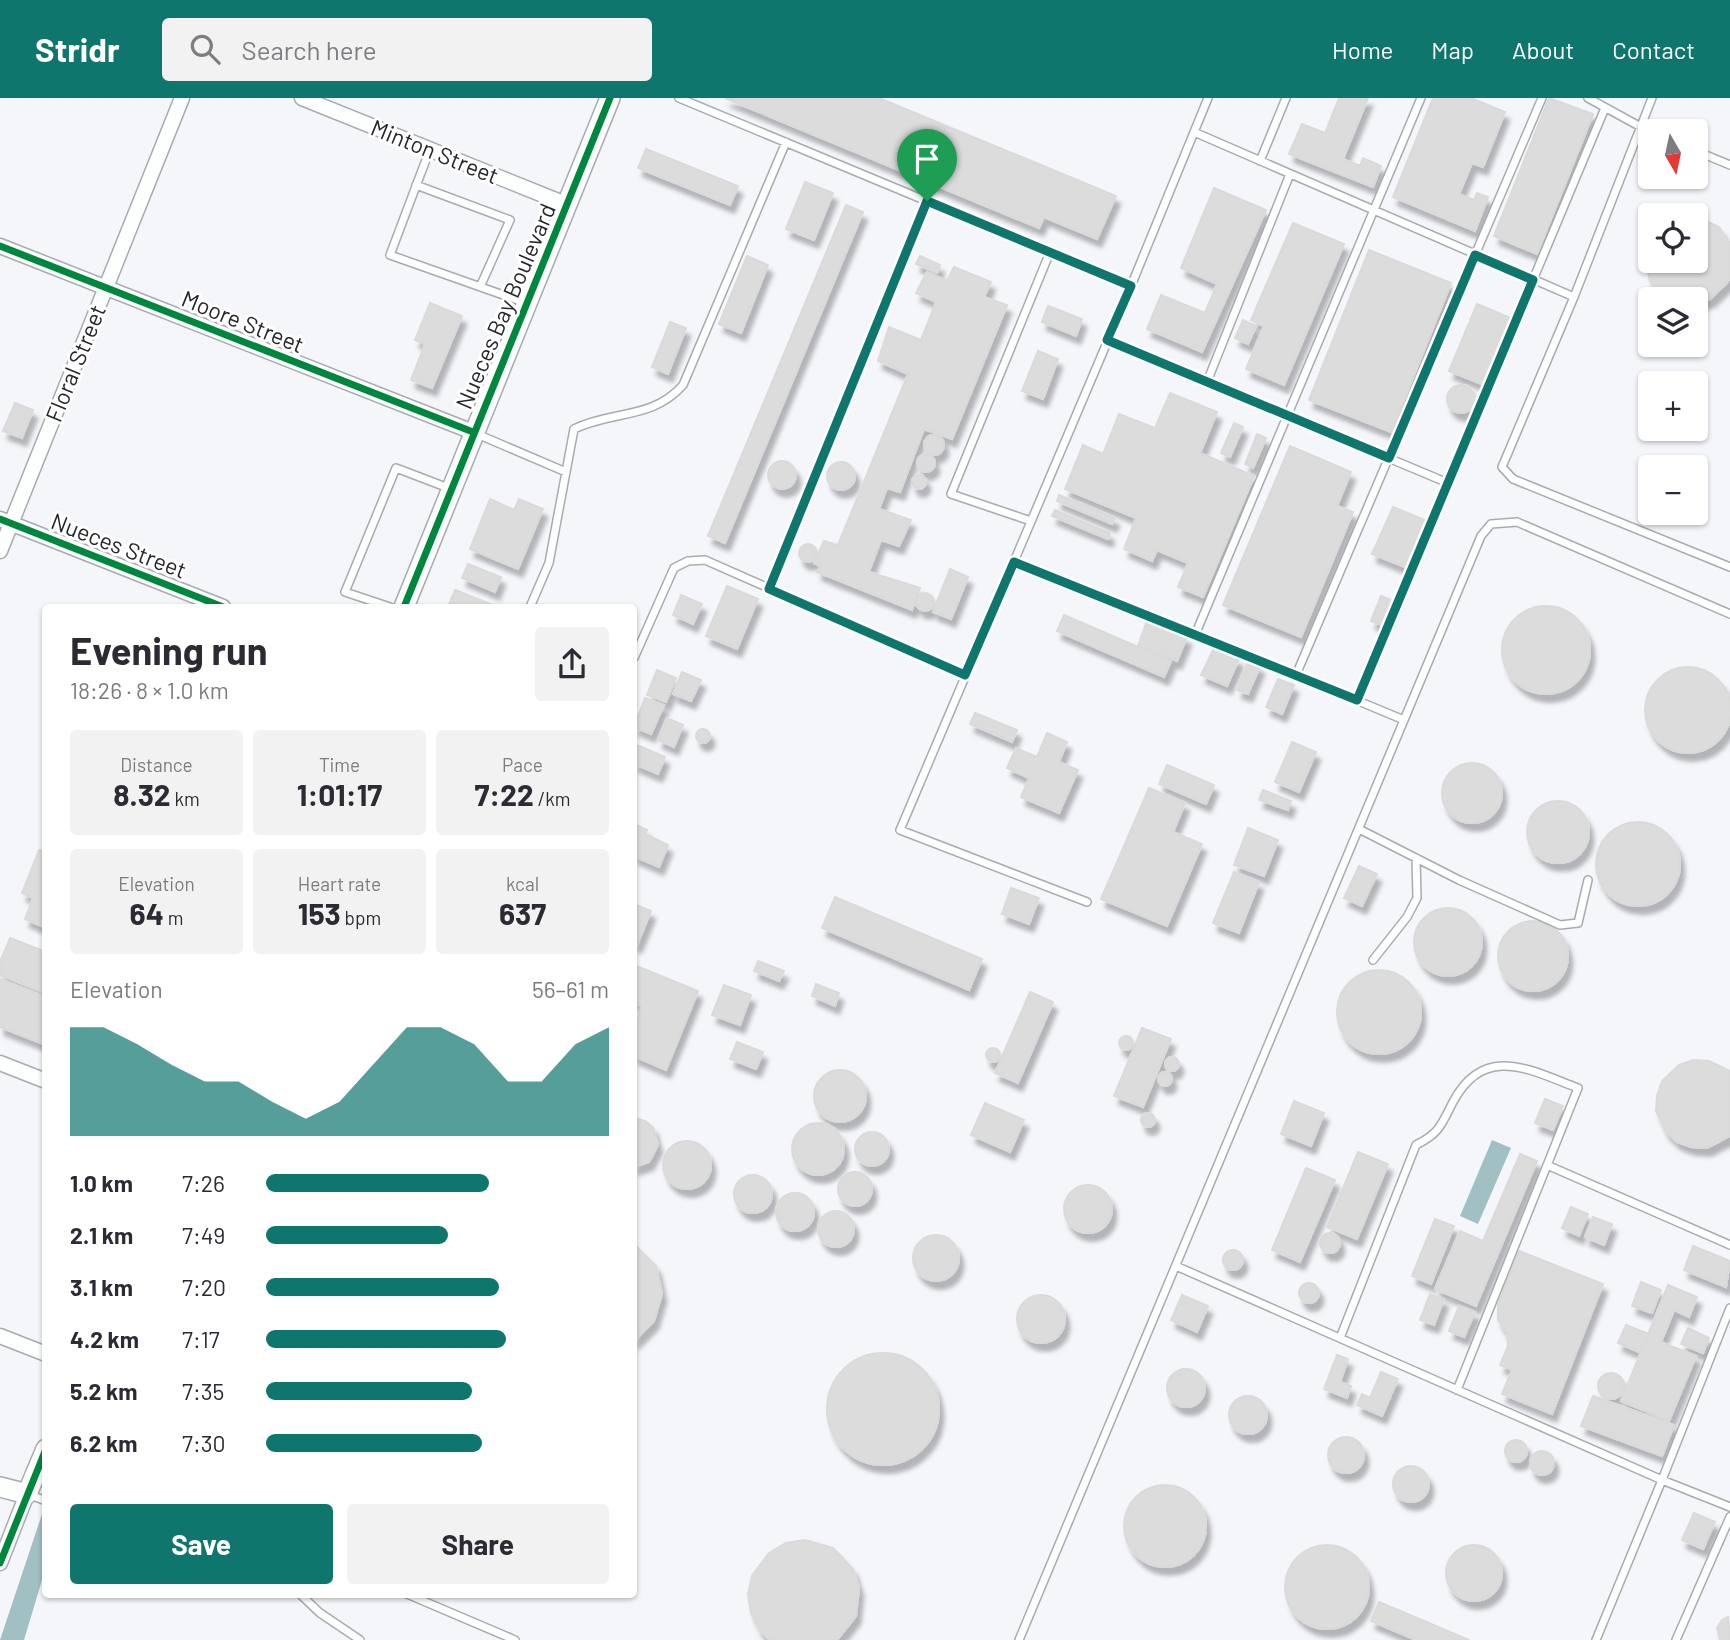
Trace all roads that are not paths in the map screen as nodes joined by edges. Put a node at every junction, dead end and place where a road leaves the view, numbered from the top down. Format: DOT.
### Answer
graph roads {
  1 [pos="182,98"];
  2 [pos="302,98"];
  3 [pos="610,98"];
  4 [pos="679,98"];
  5 [pos="1209,98"];
  6 [pos="1286,98"];
  7 [pos="1421,98"];
  8 [pos="1542,98"];
  9 [pos="1588,98"];
  10 [pos="1652,98"];
  11 [pos="1605,108"];
  12 [pos="1644,119"];
  13 [pos="1638,127"];
  14 [pos="1194,132"];
  15 [pos="1638,133"];
  16 [pos="786,142"];
  17 [pos="430,149"];
  18 [pos="1708,156"];
  19 [pos="1260,161"];
  20 [pos="1730,165"];
  21 [pos="1290,174"];
  22 [pos="416,185"];
  23 [pos="927,201"];
  24 [pos="568,205"];
  25 [pos="1374,211"];
  26 [pos="0,246"];
  27 [pos="1050,252"];
  28 [pos="1475,255"];
  29 [pos="1533,280"];
  30 [pos="1131,286"];
  31 [pos="106,287"];
  32 [pos="480,287"];
  33 [pos="1574,297"];
  34 [pos="527,303"];
  35 [pos="1107,340"];
  36 [pos="1208,382"];
  37 [pos="1287,416"];
  38 [pos="473,432"];
  39 [pos="1389,458"];
  40 [pos="566,472"];
  41 [pos="1448,483"];
  42 [pos="451,489"];
  43 [pos="1031,521"];
  44 [pos="5,522"];
  45 [pos="0,551"];
  46 [pos="1014,562"];
  47 [pos="1730,568"];
  48 [pos="769,589"];
  49 [pos="215,604"];
  50 [pos="381,604"];
  51 [pos="405,604"];
  52 [pos="531,604"];
  53 [pos="1730,614"];
  54 [pos="1195,635"];
  55 [pos="637,651"];
  56 [pos="965,675"];
  57 [pos="1296,675"];
  58 [pos="1357,700"];
  59 [pos="1404,720"];
  60 [pos="1359,829"];
  61 [pos="1416,858"];
  62 [pos="1588,880"];
  63 [pos="1087,902"];
  64 [pos="1373,960"];
  65 [pos="0,1063"];
  66 [pos="42,1079"];
  67 [pos="1547,1165"];
  68 [pos="1730,1245"];
  69 [pos="1176,1266"];
  70 [pos="1730,1308"];
  71 [pos="0,1336"];
  72 [pos="1340,1338"];
  73 [pos="42,1352"];
  74 [pos="1457,1390"];
  75 [pos="42,1474"];
  76 [pos="1662,1480"];
  77 [pos="0,1487"];
  78 [pos="38,1498"];
  79 [pos="1730,1507"];
  80 [pos="1730,1517"];
  81 [pos="0,1563"];
  82 [pos="304,1598"];
  83 [pos="416,1598"];
  84 [pos="360,1640"];
  85 [pos="515,1640"];
  86 [pos="1019,1640"];
  87 [pos="1596,1640"];
  88 [pos="1675,1640"];
  1 -- 31 [label="street, Floral Street"];
  2 -- 17 [label="street, Minton Street"];
  3 -- 24 [label="street, Nueces Bay Boulevard"];
  4 -- 16 [label="lane"];
  5 -- 14 [label="lane"];
  6 -- 19 [label="lane"];
  7 -- 25 [label="lane"];
  8 -- 28 [label="lane"];
  9 -- 11 [label="lane"];
  10 -- 12 [label="lane"];
  11 -- 13 [label="lane"];
  11 -- 29 [label="lane"];
  14 -- 19 [label="lane"];
  14 -- 30 [label="lane"];
  15 -- 33 [label="lane"];
  16 -- 23 [label="lane"];
  16 -- 40 [label="lane"];
  17 -- 22 [label="lane"];
  17 -- 24 [label="street, Minton Street"];
  18 -- 20 [label="lane"];
  19 -- 21 [label="lane"];
  21 -- 25 [label="lane"];
  21 -- 36 [label="lane"];
  22 -- 32 [label="lane"];
  22 -- 32 [label="lane"];
  23 -- 27 [label="lane"];
  23 -- 48 [label="lane"];
  24 -- 34 [label="street, Nueces Bay Boulevard"];
  25 -- 28 [label="lane"];
  25 -- 37 [label="lane"];
  26 -- 31 [label="street, Moore Street"];
  27 -- 30 [label="lane"];
  27 -- 43 [label="lane"];
  28 -- 29 [label="lane"];
  28 -- 39 [label="lane"];
  29 -- 33 [label="lane"];
  29 -- 41 [label="lane"];
  30 -- 35 [label="lane"];
  31 -- 38 [label="street, Moore Street"];
  31 -- 44 [label="street, Floral Street"];
  32 -- 34 [label="lane"];
  33 -- 47 [label="lane"];
  34 -- 38 [label="street, Nueces Bay Boulevard"];
  35 -- 36 [label="lane"];
  35 -- 43 [label="lane"];
  36 -- 37 [label="lane"];
  37 -- 39 [label="lane"];
  37 -- 54 [label="lane"];
  38 -- 40 [label="lane"];
  38 -- 42 [label="street, Nueces Bay Boulevard"];
  39 -- 41 [label="lane"];
  39 -- 57 [label="lane"];
  40 -- 52 [label="lane"];
  41 -- 58 [label="lane"];
  42 -- 50 [label="lane"];
  42 -- 51 [label="street, Nueces Bay Boulevard"];
  43 -- 46 [label="lane"];
  44 -- 45 [label="street, Floral Street"];
  44 -- 49 [label="street, Nueces Street"];
  46 -- 54 [label="lane"];
  46 -- 56 [label="lane"];
  48 -- 55 [label="lane"];
  48 -- 56 [label="lane"];
  53 -- 59 [label="lane"];
  54 -- 57 [label="lane"];
  56 -- 63 [label="lane"];
  57 -- 58 [label="lane"];
  58 -- 59 [label="lane"];
  59 -- 60 [label="lane"];
  60 -- 61 [label="lane"];
  60 -- 69 [label="lane"];
  61 -- 62 [label="lane"];
  61 -- 64 [label="lane"];
  65 -- 66 [label="street"];
  67 -- 68 [label="lane"];
  67 -- 72 [label="lane"];
  67 -- 74 [label="lane"];
  69 -- 72 [label="lane"];
  69 -- 86 [label="lane"];
  70 -- 76 [label="lane"];
  71 -- 73 [label="street"];
  72 -- 74 [label="lane"];
  74 -- 76 [label="lane"];
  75 -- 78 [label="street"];
  76 -- 79 [label="lane"];
  76 -- 87 [label="lane"];
  77 -- 78 [label="street"];
  78 -- 81 [label="street"];
  80 -- 88 [label="lane"];
  82 -- 84 [label="lane"];
  83 -- 85 [label="lane"];
}
